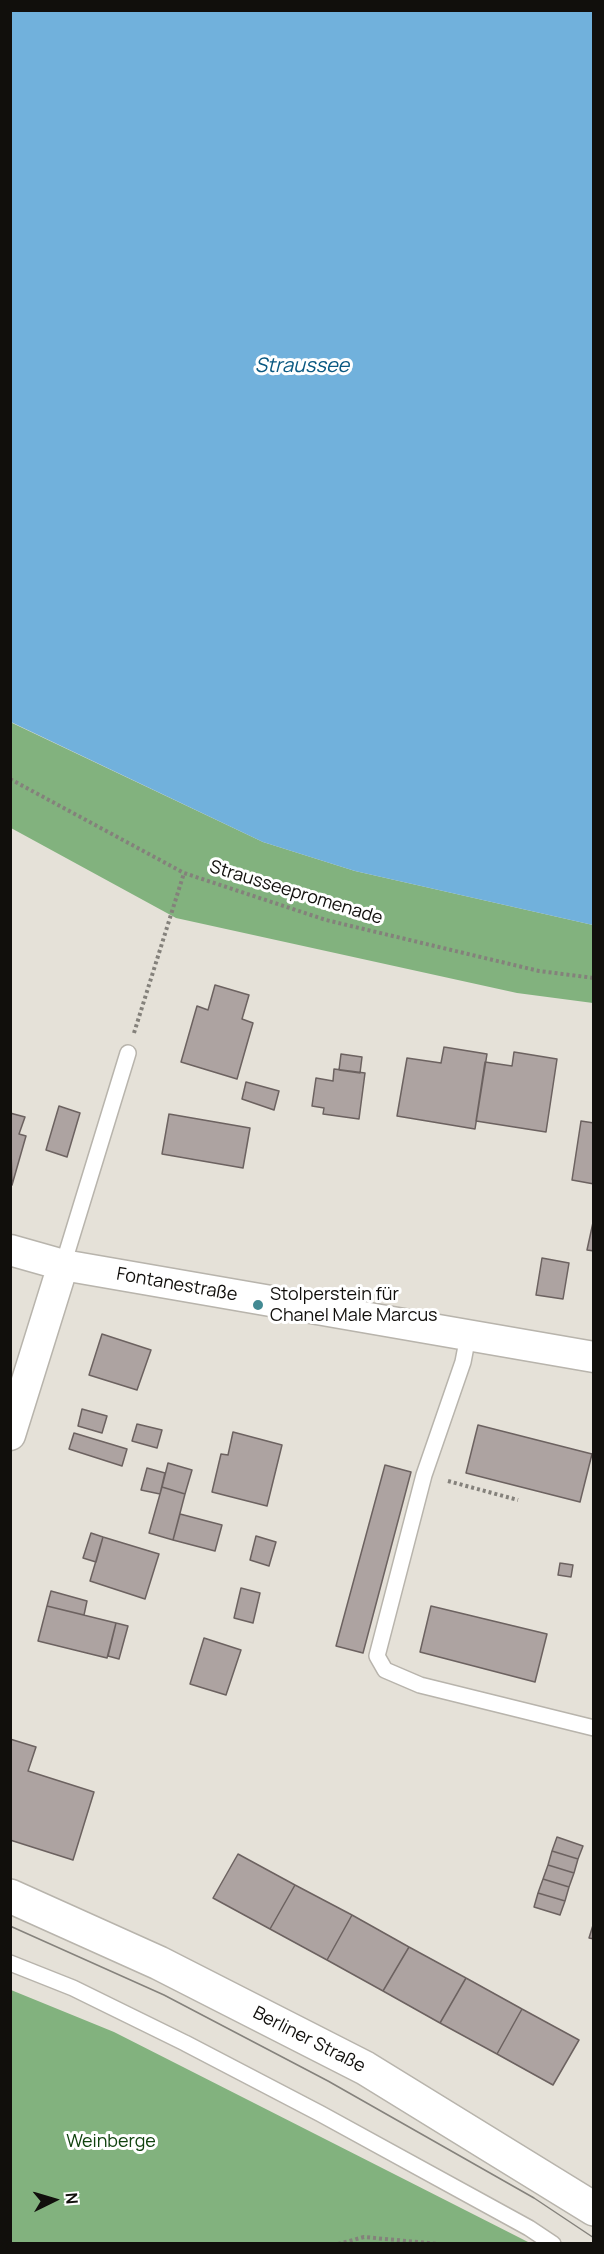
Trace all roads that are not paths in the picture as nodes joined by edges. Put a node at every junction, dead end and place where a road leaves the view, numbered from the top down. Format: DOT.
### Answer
graph roads {
  1 [pos="128,1053"];
  2 [pos="10,1250"];
  3 [pos="63,1265"];
  4 [pos="468,1336"];
  5 [pos="594,1357"];
  6 [pos="10,1435"];
  7 [pos="594,1728"];
  8 [pos="10,1896"];
  9 [pos="10,1963"];
  10 [pos="594,2209"];
  11 [pos="553,2244"];
  1 -- 3 [label="lane"];
  2 -- 3 [label="street, Fontanestraße"];
  3 -- 4 [label="street, Fontanestraße"];
  3 -- 6 [label="street"];
  4 -- 5 [label="street, Fontanestraße"];
  4 -- 7 [label="lane"];
  8 -- 10 [label="street, Berliner Straße"];
  9 -- 11 [label="lane"];
}
